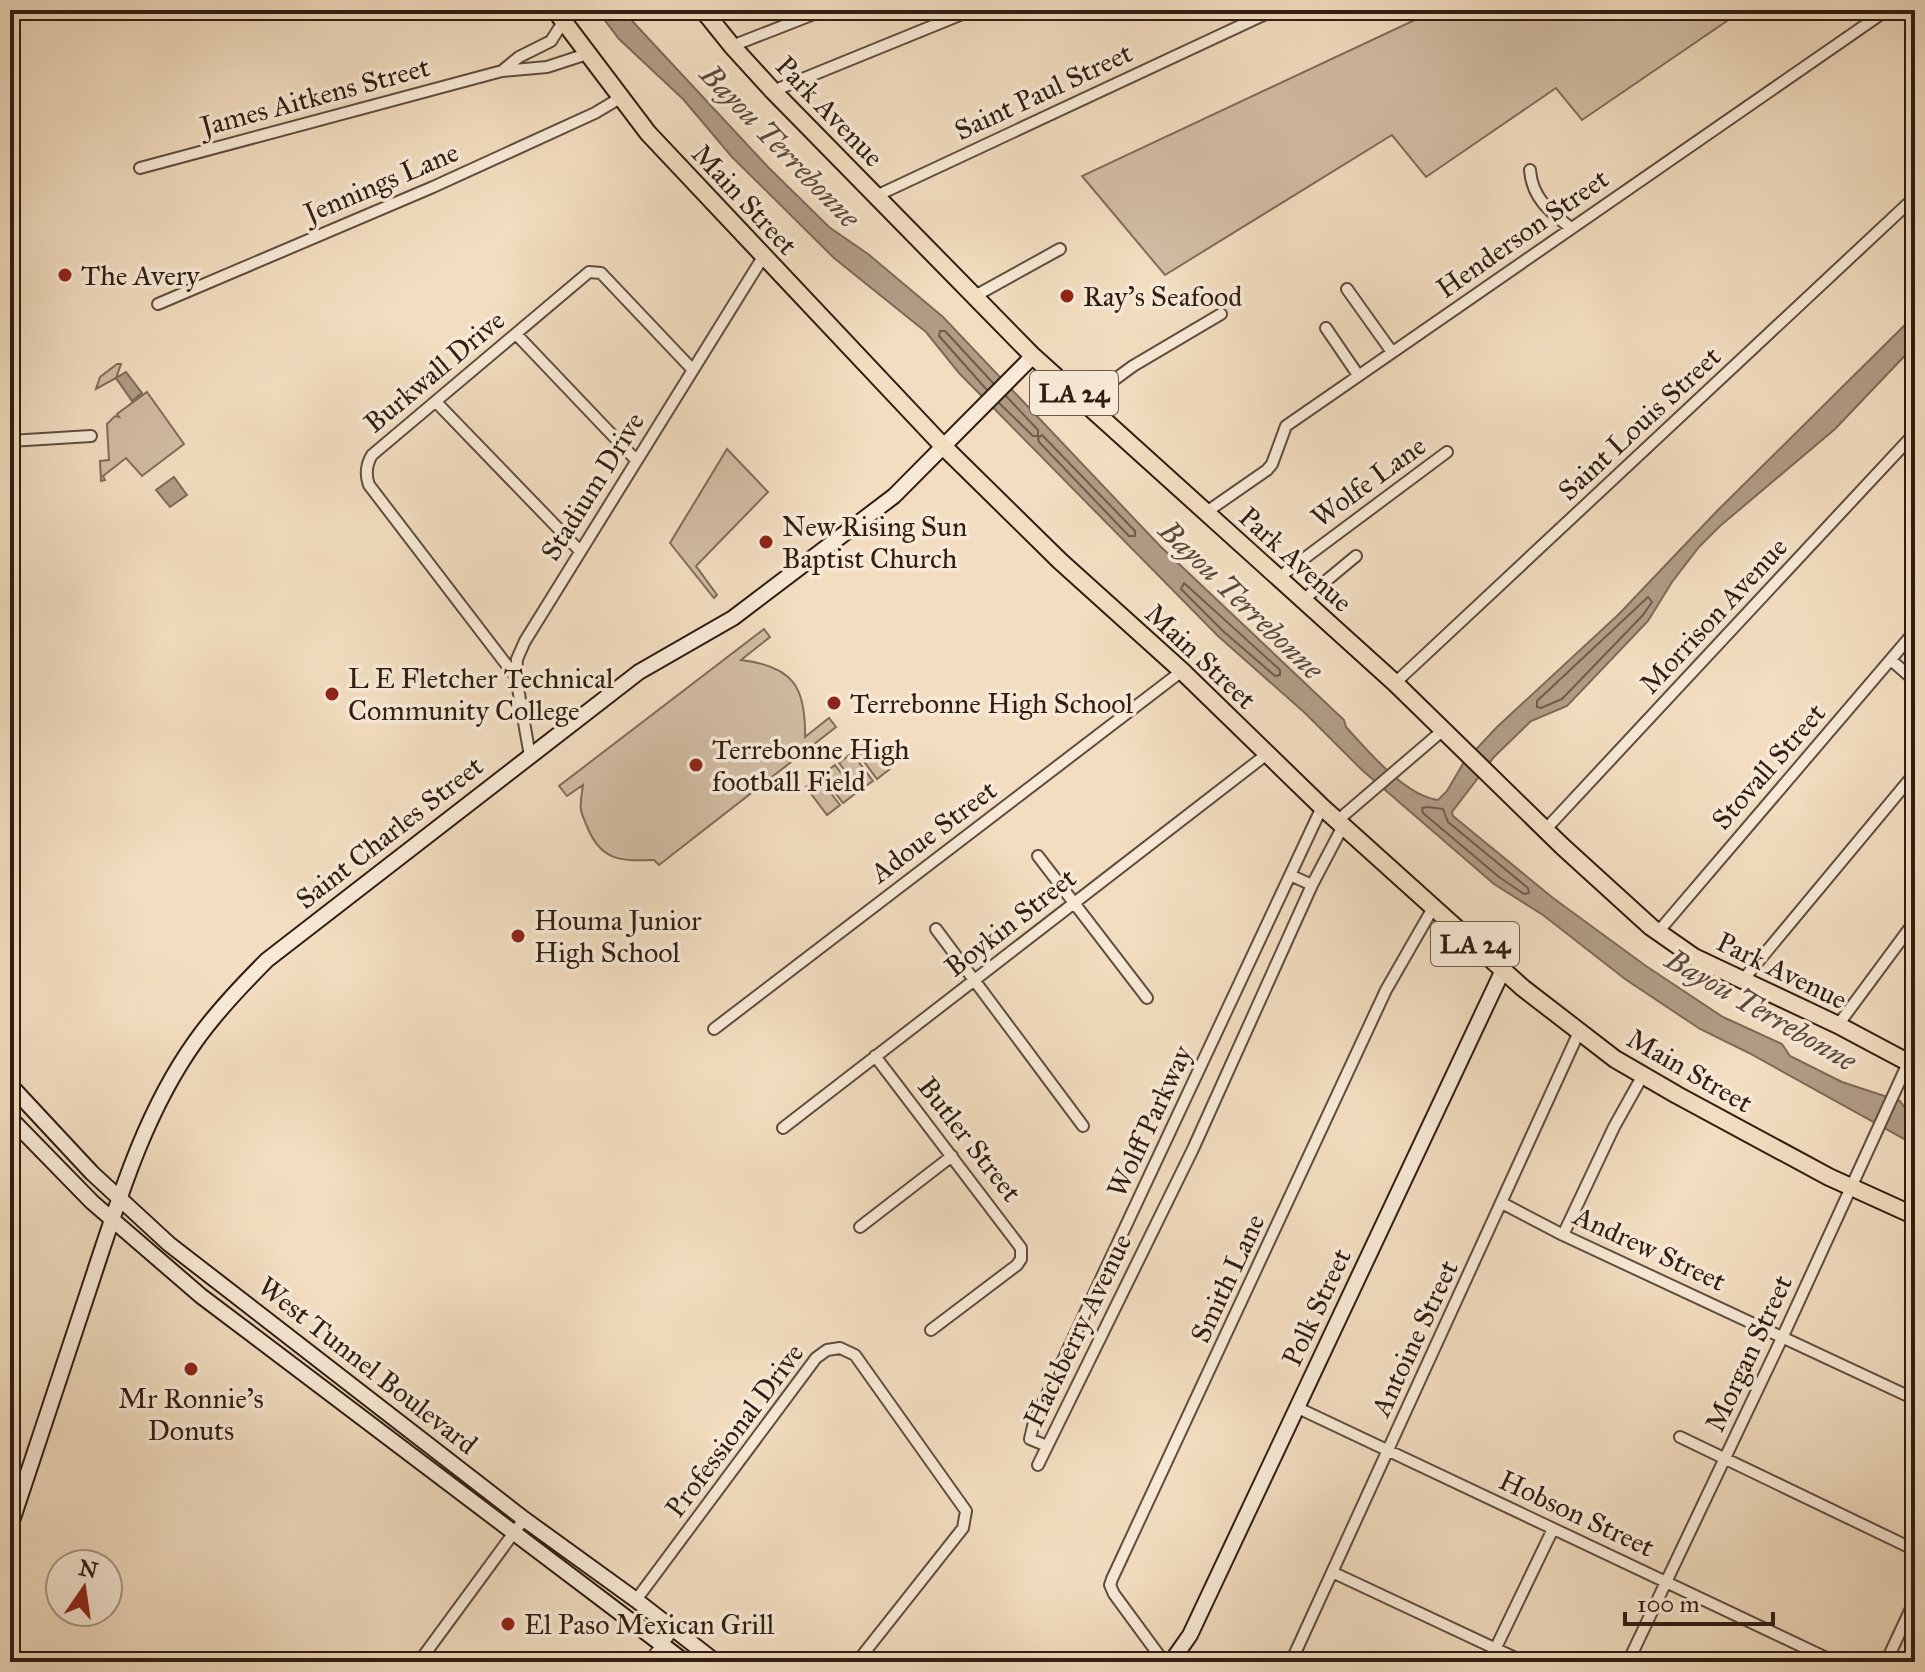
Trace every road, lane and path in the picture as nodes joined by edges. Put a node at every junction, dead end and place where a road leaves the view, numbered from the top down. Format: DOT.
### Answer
graph roads {
  1 [pos="703,10"];
  2 [pos="824,10"];
  3 [pos="972,10"];
  4 [pos="1274,10"];
  5 [pos="1887,10"];
  6 [pos="559,16"];
  7 [pos="732,46"];
  8 [pos="587,54"];
  9 [pos="502,71"];
  10 [pos="773,91"];
  11 [pos="620,98"];
  12 [pos="140,168"];
  13 [pos="1530,170"];
  14 [pos="876,196"];
  15 [pos="1915,197"];
  16 [pos="1571,228"];
  17 [pos="1060,249"];
  18 [pos="763,257"];
  19 [pos="1347,289"];
  20 [pos="975,296"];
  21 [pos="158,304"];
  22 [pos="1221,314"];
  23 [pos="1326,328"];
  24 [pos="516,334"];
  25 [pos="1392,352"];
  26 [pos="1033,356"];
  27 [pos="692,369"];
  28 [pos="1358,375"];
  29 [pos="436,402"];
  30 [pos="1084,402"];
  31 [pos="1915,433"];
  32 [pos="91,436"];
  33 [pos="10,441"];
  34 [pos="943,446"];
  35 [pos="1447,452"];
  36 [pos="636,460"];
  37 [pos="1205,513"];
  38 [pos="580,551"];
  39 [pos="1356,556"];
  40 [pos="1278,578"];
  41 [pos="1303,600"];
  42 [pos="1915,631"];
  43 [pos="1891,660"];
  44 [pos="1182,671"];
  45 [pos="516,677"];
  46 [pos="1915,681"];
  47 [pos="1395,683"];
  48 [pos="1442,731"];
  49 [pos="1267,754"];
  50 [pos="530,756"];
  51 [pos="1915,773"];
  52 [pos="1322,807"];
  53 [pos="1340,823"];
  54 [pos="1545,830"];
  55 [pos="1038,856"];
  56 [pos="1290,875"];
  57 [pos="1312,885"];
  58 [pos="1074,903"];
  59 [pos="1433,908"];
  60 [pos="1915,921"];
  61 [pos="936,929"];
  62 [pos="1658,932"];
  63 [pos="1503,970"];
  64 [pos="974,980"];
  65 [pos="1742,981"];
  66 [pos="1147,998"];
  67 [pos="1838,1025"];
  68 [pos="714,1029"];
  69 [pos="1579,1032"];
  70 [pos="875,1056"];
  71 [pos="1912,1065"];
  72 [pos="1643,1075"];
  73 [pos="10,1085"];
  74 [pos="10,1118"];
  75 [pos="1083,1126"];
  76 [pos="783,1128"];
  77 [pos="952,1156"];
  78 [pos="1850,1187"];
  79 [pos="119,1199"];
  80 [pos="1502,1203"];
  81 [pos="1915,1216"];
  82 [pos="112,1220"];
  83 [pos="860,1227"];
  84 [pos="1563,1235"];
  85 [pos="931,1330"];
  86 [pos="1783,1336"];
  87 [pos="1908,1396"];
  88 [pos="1298,1408"];
  89 [pos="1680,1437"];
  90 [pos="1047,1446"];
  91 [pos="1389,1451"];
  92 [pos="1724,1459"];
  93 [pos="1038,1465"];
  94 [pos="524,1519"];
  95 [pos="10,1527"];
  96 [pos="1553,1529"];
  97 [pos="515,1534"];
  98 [pos="1915,1550"];
  99 [pos="1332,1572"];
  100 [pos="1667,1581"];
  101 [pos="636,1600"];
  102 [pos="1915,1600"];
  103 [pos="673,1630"];
  104 [pos="662,1645"];
  105 [pos="1496,1649"];
  106 [pos="419,1662"];
  107 [pos="649,1662"];
  108 [pos="685,1662"];
  109 [pos="716,1662"];
  110 [pos="857,1662"];
  111 [pos="1164,1662"];
  112 [pos="1171,1662"];
  113 [pos="1291,1662"];
  114 [pos="1489,1662"];
  115 [pos="1524,1662"];
  116 [pos="1628,1662"];
  117 [pos="1835,1662"];
  118 [pos="1886,1662"];
  1 -- 7 [label="main road, Park Avenue / LA 24"];
  2 -- 7 [label="street"];
  3 -- 10 [label="street"];
  4 -- 14 [label="street, Saint Paul Street"];
  5 -- 16 [label="street, Henderson Street"];
  6 -- 8 [label="main road, Main Street / LA 24"];
  6 -- 9 [label="street, James Aitkens Street"];
  7 -- 10 [label="main road, Park Avenue / LA 24"];
  8 -- 9 [label="street, James Aitkens Street"];
  8 -- 11 [label="main road, Main Street / LA 24"];
  9 -- 12 [label="street, James Aitkens Street"];
  10 -- 14 [label="main road, Park Avenue / LA 24"];
  11 -- 18 [label="main road, Main Street / LA 24"];
  11 -- 21 [label="street, Jennings Lane"];
  13 -- 16 [label="street"];
  14 -- 20 [label="main road, Park Avenue / LA 24"];
  15 -- 47 [label="street, Saint Louis Street"];
  16 -- 25 [label="street, Henderson Street"];
  17 -- 20 [label="street"];
  18 -- 27 [label="street, Stadium Drive"];
  18 -- 34 [label="main road, Main Street / LA 24"];
  19 -- 25 [label="street"];
  20 -- 26 [label="main road, Park Avenue / LA 24"];
  22 -- 30 [label="street"];
  23 -- 28 [label="street"];
  24 -- 27 [label="street, Burkwall Drive"];
  24 -- 29 [label="street, Burkwall Drive"];
  24 -- 36 [label="street"];
  25 -- 28 [label="street, Henderson Street"];
  26 -- 30 [label="main road, Park Avenue / LA 24"];
  26 -- 34 [label="street, Saint Charles Street"];
  27 -- 36 [label="street, Stadium Drive"];
  28 -- 37 [label="street, Henderson Street"];
  29 -- 38 [label="street"];
  29 -- 45 [label="street, Burkwall Drive"];
  30 -- 37 [label="main road, Park Avenue / LA 24"];
  31 -- 54 [label="street, Morrison Avenue"];
  32 -- 33 [label="street"];
  34 -- 44 [label="main road, Main Street / LA 24"];
  34 -- 50 [label="street, Saint Charles Street"];
  35 -- 40 [label="street, Wolfe Lane"];
  36 -- 38 [label="street, Stadium Drive"];
  37 -- 40 [label="main road, Park Avenue / LA 24"];
  38 -- 45 [label="street, Stadium Drive"];
  39 -- 41 [label="street"];
  40 -- 41 [label="main road, Park Avenue / LA 24"];
  41 -- 47 [label="main road, Park Avenue / LA 24"];
  42 -- 43 [label="street, Stovall Street"];
  43 -- 46 [label="street"];
  43 -- 62 [label="street, Stovall Street"];
  44 -- 49 [label="main road, Main Street / LA 24"];
  44 -- 68 [label="street, Adoue Street"];
  45 -- 50 [label="street, Stadium Drive"];
  47 -- 48 [label="main road, Park Avenue / LA 24"];
  48 -- 53 [label="street, Hackberry Avenue"];
  48 -- 54 [label="main road, Park Avenue / LA 24"];
  49 -- 52 [label="main road, Main Street / LA 24"];
  49 -- 58 [label="street, Boykin Street"];
  50 -- 79 [label="street, Saint Charles Street"];
  51 -- 65 [label="street"];
  52 -- 53 [label="main road, Main Street / LA 24"];
  52 -- 56 [label="street, Wolff Parkway"];
  53 -- 57 [label="street, Hackberry Avenue"];
  53 -- 59 [label="main road, Main Street / LA 24"];
  54 -- 62 [label="main road, Park Avenue / LA 24"];
  55 -- 58 [label="street"];
  56 -- 57 [label="street"];
  56 -- 90 [label="street, Wolff Parkway"];
  57 -- 90 [label="street, Hackberry Avenue"];
  58 -- 64 [label="street, Boykin Street"];
  58 -- 66 [label="street"];
  59 -- 63 [label="main road, Main Street / LA 24"];
  59 -- 111 [label="street, Smith Lane"];
  60 -- 67 [label="street"];
  61 -- 64 [label="street"];
  62 -- 65 [label="main road, Park Avenue / LA 24"];
  63 -- 69 [label="main road, Main Street / LA 24"];
  63 -- 88 [label="street, Polk Street"];
  64 -- 70 [label="street, Boykin Street"];
  64 -- 75 [label="street"];
  65 -- 67 [label="main road, Park Avenue / LA 24"];
  67 -- 71 [label="main road, Park Avenue / LA 24"];
  69 -- 72 [label="main road, Main Street / LA 24"];
  69 -- 80 [label="street, Antoine Street"];
  70 -- 76 [label="street, Boykin Street"];
  70 -- 77 [label="street, Butler Street"];
  71 -- 78 [label="street, Morgan Street"];
  72 -- 78 [label="main road, Main Street / LA 24"];
  72 -- 84 [label="street"];
  73 -- 79 [label="street, West Tunnel Boulevard"];
  74 -- 82 [label="street, West Tunnel Boulevard"];
  77 -- 83 [label="street"];
  77 -- 85 [label="street, Butler Street"];
  78 -- 81 [label="main road, Main Street / LA 24"];
  78 -- 86 [label="street, Morgan Street"];
  79 -- 82 [label="street, Saint Charles Street"];
  79 -- 94 [label="street, West Tunnel Boulevard"];
  80 -- 84 [label="street, Andrew Street"];
  80 -- 91 [label="street, Antoine Street"];
  82 -- 95 [label="street, Saint Charles Street"];
  82 -- 97 [label="street, West Tunnel Boulevard"];
  84 -- 86 [label="street, Andrew Street"];
  86 -- 87 [label="street, Andrew Street"];
  86 -- 92 [label="street, Morgan Street"];
  88 -- 91 [label="street, Hobson Street"];
  88 -- 112 [label="street, Polk Street"];
  89 -- 92 [label="street"];
  90 -- 93 [label="street, Hackberry Avenue"];
  91 -- 96 [label="street, Hobson Street"];
  91 -- 99 [label="street, Antoine Street"];
  92 -- 98 [label="street"];
  92 -- 100 [label="street, Morgan Street"];
  94 -- 97 [label="street"];
  94 -- 101 [label="street, West Tunnel Boulevard"];
  96 -- 100 [label="street, Hobson Street"];
  96 -- 105 [label="street"];
  97 -- 104 [label="street, West Tunnel Boulevard"];
  97 -- 106 [label="street"];
  99 -- 105 [label="street"];
  99 -- 113 [label="street, Antoine Street"];
  100 -- 116 [label="street, Morgan Street"];
  100 -- 117 [label="street, Hobson Street"];
  101 -- 103 [label="street, West Tunnel Boulevard"];
  101 -- 110 [label="street, Professional Drive"];
  102 -- 118 [label="street"];
  103 -- 104 [label="street"];
  103 -- 109 [label="street, West Tunnel Boulevard"];
  104 -- 107 [label="street"];
  104 -- 108 [label="street, West Tunnel Boulevard"];
  105 -- 114 [label="street"];
  105 -- 115 [label="street"];
}
